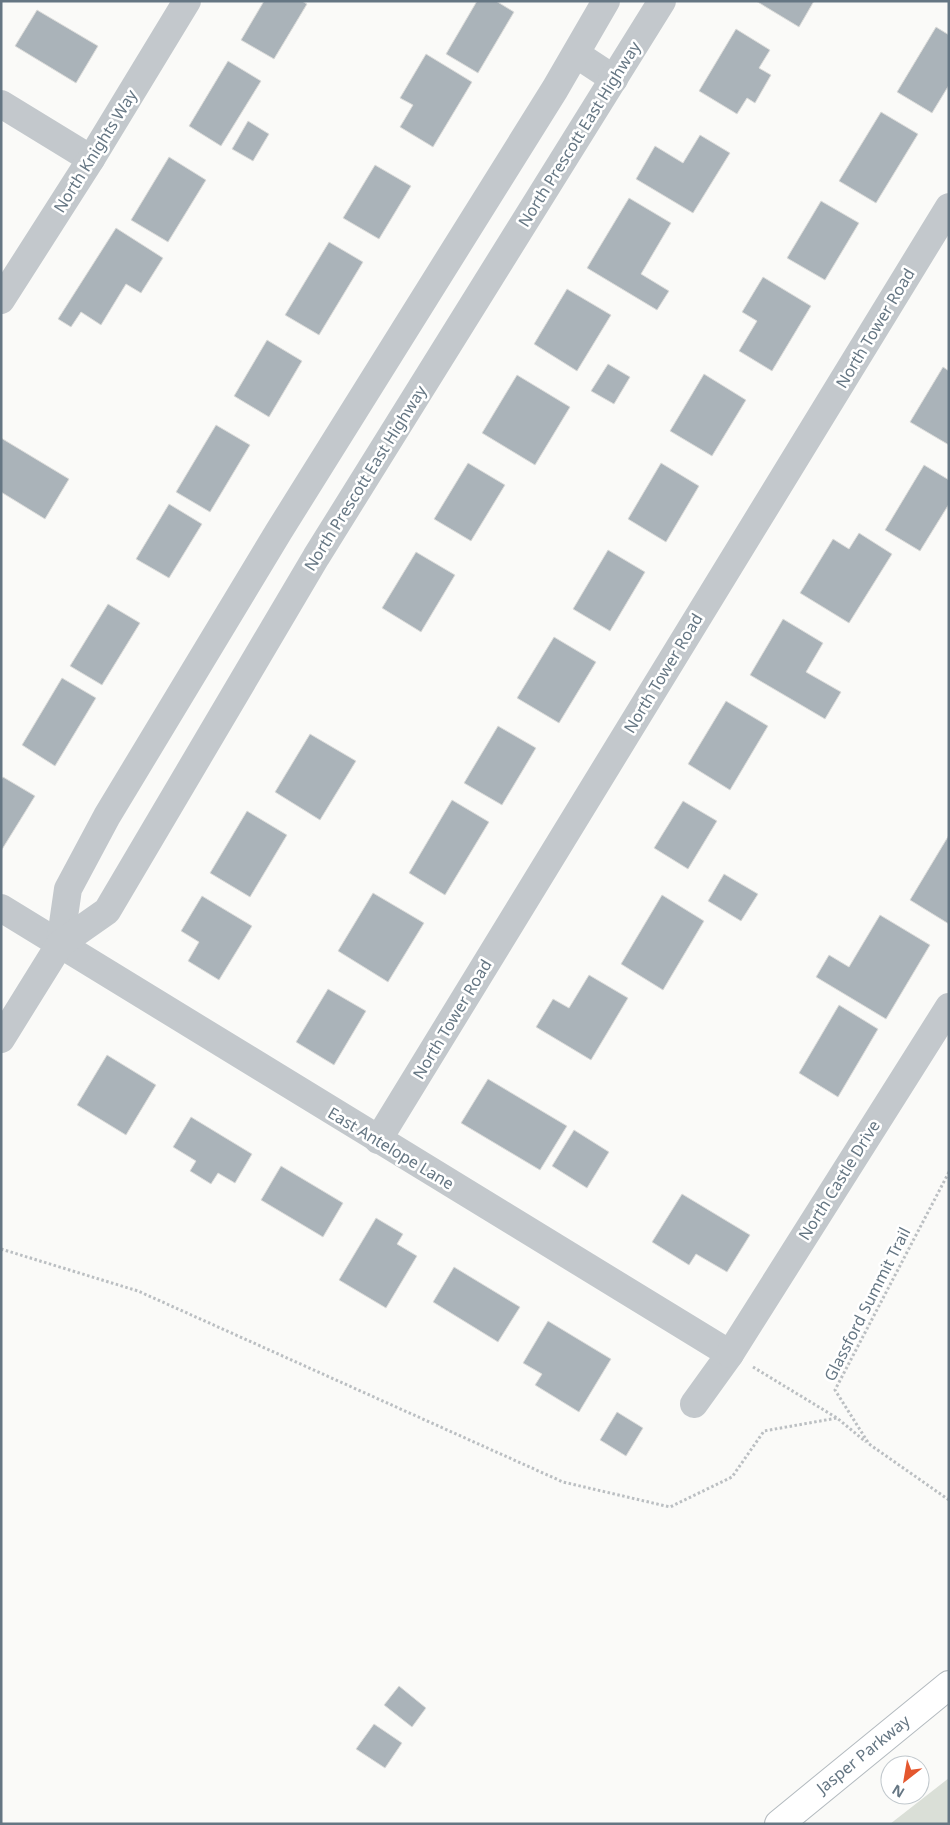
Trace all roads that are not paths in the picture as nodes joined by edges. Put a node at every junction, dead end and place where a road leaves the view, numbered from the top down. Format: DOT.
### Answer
graph roads {
  1 [pos="187,1"];
  2 [pos="606,1"];
  3 [pos="662,1"];
  4 [pos="576,54"];
  5 [pos="614,79"];
  6 [pos="1,104"];
  7 [pos="91,159"];
  8 [pos="949,207"];
  9 [pos="1,300"];
  10 [pos="1,908"];
  11 [pos="60,944"];
  12 [pos="949,1007"];
  13 [pos="1,1039"];
  14 [pos="378,1140"];
  15 [pos="730,1354"];
  16 [pos="694,1404"];
  17 [pos="949,1685"];
  18 [pos="779,1824"];
  1 -- 7 [label="street, North Knights Way"];
  2 -- 4 [label="street, North Prescott East Highway"];
  3 -- 5 [label="street, North Prescott East Highway"];
  4 -- 5 [label="street"];
  4 -- 11 [label="street, North Prescott East Highway"];
  5 -- 11 [label="street, North Prescott East Highway"];
  6 -- 7 [label="street"];
  7 -- 9 [label="street, North Knights Way"];
  8 -- 14 [label="street, North Tower Road"];
  10 -- 11 [label="street, East Antelope Lane"];
  11 -- 13 [label="street, North Prescott East Highway"];
  11 -- 14 [label="street, East Antelope Lane"];
  12 -- 15 [label="street, North Castle Drive"];
  14 -- 15 [label="street, East Antelope Lane"];
  15 -- 16 [label="street"];
  17 -- 18 [label="main road, Jasper Parkway"];
}
